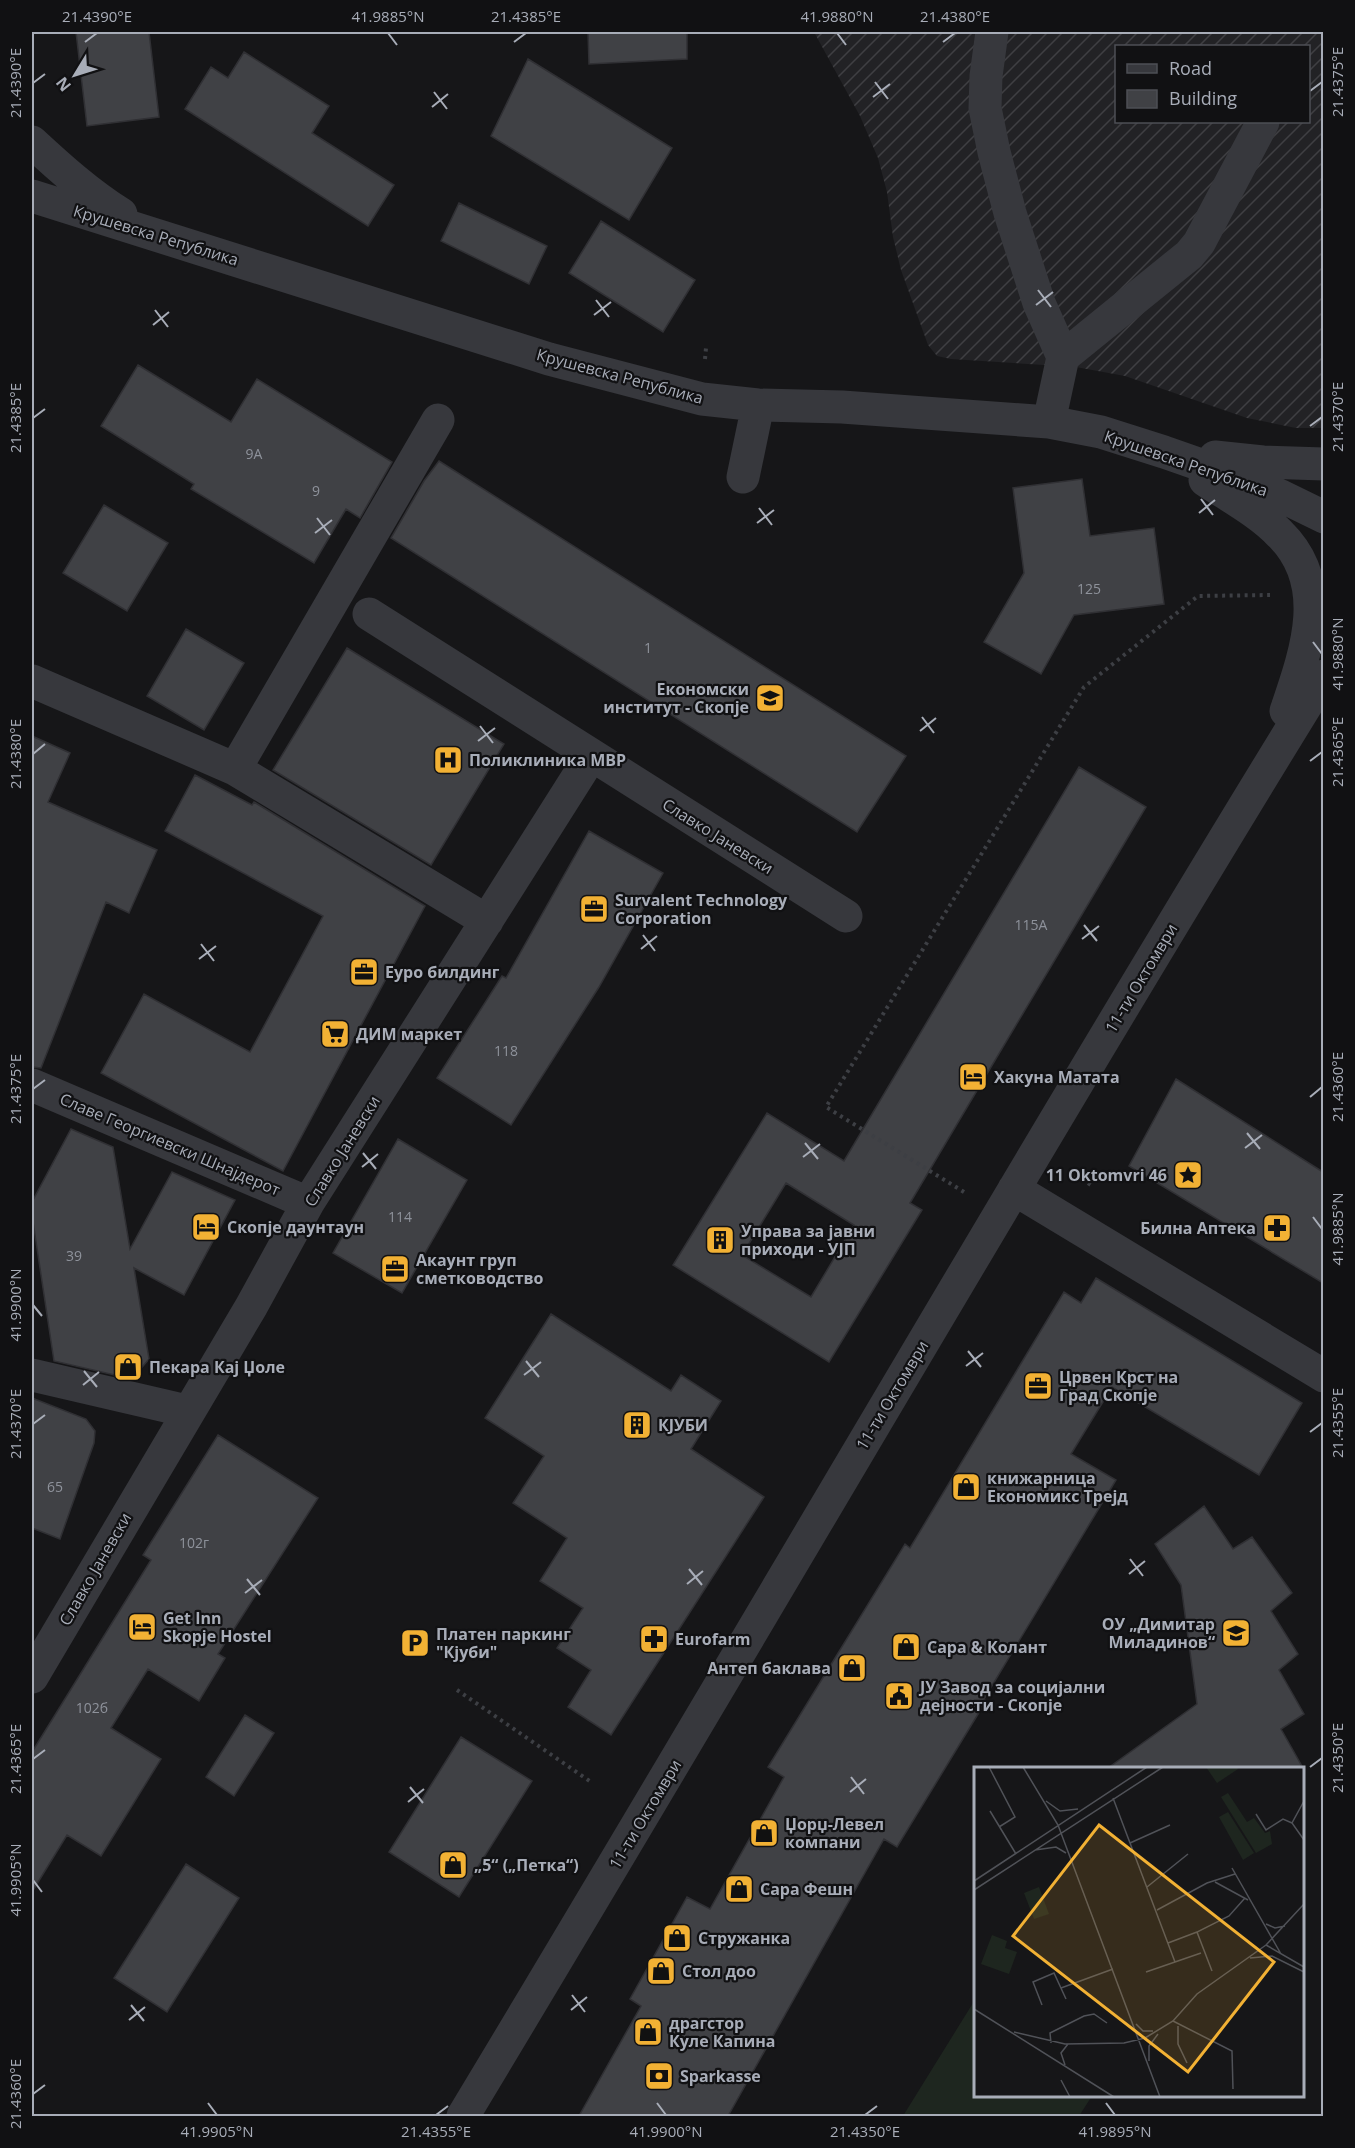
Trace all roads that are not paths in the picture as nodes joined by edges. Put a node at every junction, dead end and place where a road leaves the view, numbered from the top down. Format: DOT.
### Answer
graph roads {
  1 [pos="992,32"];
  2 [pos="1262,123"];
  3 [pos="32,142"];
  4 [pos="32,196"];
  5 [pos="153,234"];
  6 [pos="1063,357"];
  7 [pos="758,405"];
  8 [pos="438,420"];
  9 [pos="1049,422"];
  10 [pos="1164,452"];
  11 [pos="1323,464"];
  12 [pos="743,477"];
  13 [pos="1323,517"];
  14 [pos="369,614"];
  15 [pos="1323,676"];
  16 [pos="32,681"];
  17 [pos="591,756"];
  18 [pos="235,769"];
  19 [pos="1259,780"];
  20 [pos="846,916"];
  21 [pos="487,921"];
  22 [pos="32,1085"];
  23 [pos="1014,1189"];
  24 [pos="308,1203"];
  25 [pos="32,1375"];
  26 [pos="1323,1376"];
  27 [pos="187,1411"];
  28 [pos="32,1677"];
  29 [pos="463,2116"];
  1 -- 6 [label="street"];
  2 -- 6 [label="street"];
  3 -- 5 [label="street"];
  4 -- 5 [label="street, Крушевска Република"];
  5 -- 7 [label="street, Крушевска Република"];
  6 -- 9 [label="street"];
  7 -- 9 [label="street, Крушевска Република"];
  7 -- 12 [label="street"];
  8 -- 18 [label="street"];
  9 -- 10 [label="street, Крушевска Република"];
  10 -- 11 [label="street"];
  10 -- 13 [label="street, Крушевска Република"];
  10 -- 19 [label="street"];
  14 -- 17 [label="street, Славко Јаневски"];
  15 -- 19 [label="street, 11-ти Октомври"];
  16 -- 18 [label="street"];
  17 -- 20 [label="street, Славко Јаневски"];
  17 -- 21 [label="street, Славко Јаневски"];
  18 -- 21 [label="street"];
  19 -- 23 [label="street, 11-ти Октомври"];
  21 -- 24 [label="street, Славко Јаневски"];
  22 -- 24 [label="street, Славе Георгиевски Шнајдерот"];
  23 -- 26 [label="street"];
  23 -- 29 [label="street, 11-ти Октомври"];
  24 -- 27 [label="street, Славко Јаневски"];
  25 -- 27 [label="street"];
  27 -- 28 [label="street, Славко Јаневски"];
}
